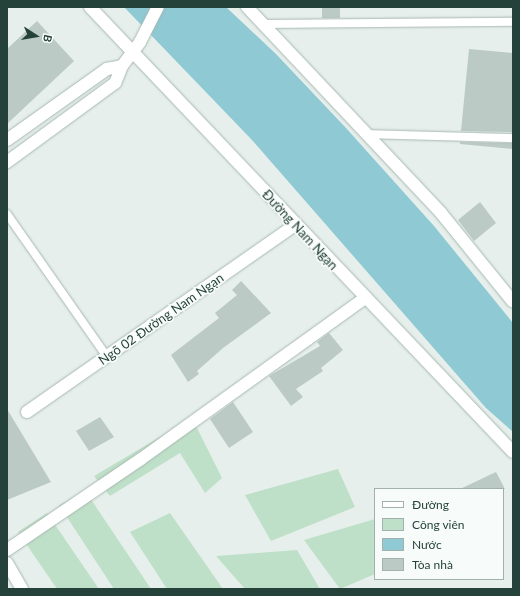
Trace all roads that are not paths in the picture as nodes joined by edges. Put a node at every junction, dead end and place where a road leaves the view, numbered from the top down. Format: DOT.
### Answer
graph roads {
  1 [pos="90,7"];
  2 [pos="158,7"];
  3 [pos="247,7"];
  4 [pos="513,22"];
  5 [pos="266,24"];
  6 [pos="137,47"];
  7 [pos="122,66"];
  8 [pos="368,134"];
  9 [pos="513,138"];
  10 [pos="7,140"];
  11 [pos="7,162"];
  12 [pos="7,214"];
  13 [pos="295,225"];
  14 [pos="364,299"];
  15 [pos="513,302"];
  16 [pos="107,356"];
  17 [pos="28,412"];
  18 [pos="513,452"];
  19 [pos="7,550"];
  20 [pos="8,569"];
  21 [pos="22,589"];
  1 -- 6 [label="street, Đường Nam Ngạn"];
  2 -- 6 [label="street"];
  3 -- 5 [label="street"];
  4 -- 5 [label="lane"];
  5 -- 8 [label="street"];
  6 -- 7 [label="street"];
  6 -- 13 [label="street, Đường Nam Ngạn"];
  7 -- 10 [label="street"];
  7 -- 11 [label="street"];
  8 -- 9 [label="lane"];
  8 -- 15 [label="street"];
  12 -- 16 [label="lane"];
  13 -- 14 [label="street, Đường Nam Ngạn"];
  13 -- 16 [label="street, Ngõ 02 Đường Nam Ngạn"];
  14 -- 18 [label="street, Đường Nam Ngạn"];
  14 -- 19 [label="street"];
  16 -- 17 [label="street, Ngõ 02 Đường Nam Ngạn"];
  20 -- 21 [label="street"];
}
